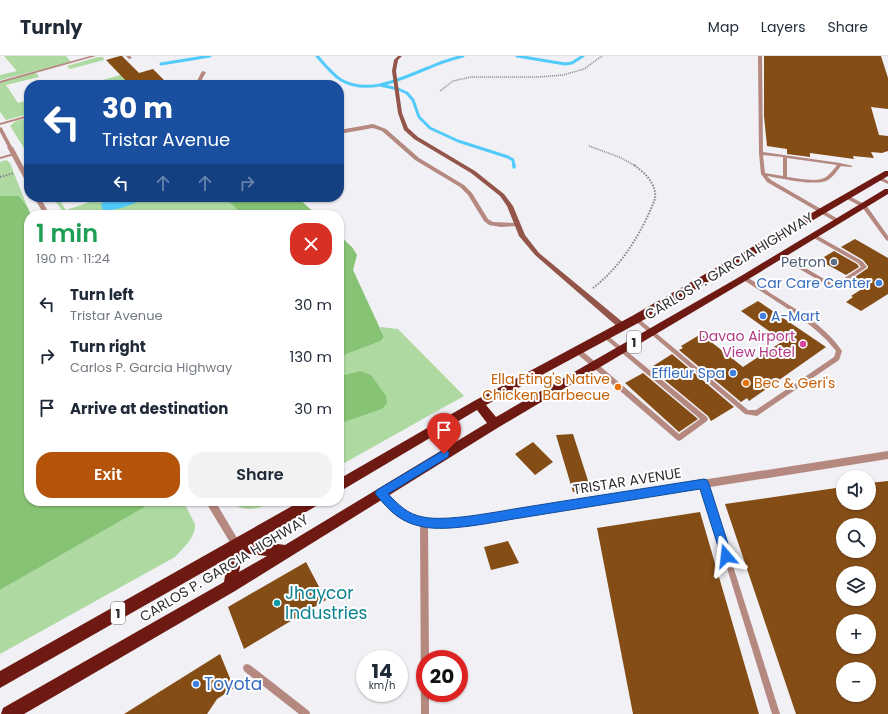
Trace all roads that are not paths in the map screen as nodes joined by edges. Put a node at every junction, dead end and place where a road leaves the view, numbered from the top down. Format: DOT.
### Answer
graph roads {
  1 [pos="94,56"];
  2 [pos="400,56"];
  3 [pos="760,56"];
  4 [pos="204,72"];
  5 [pos="200,80"];
  6 [pos="0,82"];
  7 [pos="24,117"];
  8 [pos="0,124"];
  9 [pos="0,128"];
  10 [pos="344,131"];
  11 [pos="10,146"];
  12 [pos="761,153"];
  13 [pos="14,154"];
  14 [pos="785,156"];
  15 [pos="0,158"];
  16 [pos="840,164"];
  17 [pos="852,166"];
  18 [pos="24,172"];
  19 [pos="888,173"];
  20 [pos="763,174"];
  21 [pos="786,178"];
  22 [pos="884,180"];
  23 [pos="888,191"];
  24 [pos="847,197"];
  25 [pos="864,206"];
  26 [pos="822,212"];
  27 [pos="838,221"];
  28 [pos="517,225"];
  29 [pos="814,236"];
  30 [pos="888,239"];
  31 [pos="781,256"];
  32 [pos="744,278"];
  33 [pos="684,291"];
  34 [pos="700,303"];
  35 [pos="636,319"];
  36 [pos="622,326"];
  37 [pos="651,332"];
  38 [pos="605,336"];
  39 [pos="622,349"];
  40 [pos="577,350"];
  41 [pos="595,365"];
  42 [pos="478,404"];
  43 [pos="495,424"];
  44 [pos="888,455"];
  45 [pos="344,483"];
  46 [pos="704,484"];
  47 [pos="380,493"];
  48 [pos="213,506"];
  49 [pos="305,506"];
  50 [pos="424,522"];
  51 [pos="237,546"];
  52 [pos="285,551"];
  53 [pos="230,586"];
  54 [pos="247,668"];
  55 [pos="0,680"];
  56 [pos="9,714"];
  57 [pos="306,714"];
  58 [pos="425,714"];
  59 [pos="776,714"];
  1 -- 6 [label="lane"];
  2 -- 28 [label="main road"];
  3 -- 12 [label="lane"];
  4 -- 5 [label="street"];
  7 -- 8 [label="lane"];
  9 -- 11 [label="lane"];
  10 -- 28 [label="street"];
  11 -- 13 [label="street"];
  12 -- 14 [label="lane"];
  12 -- 20 [label="lane"];
  13 -- 15 [label="lane"];
  13 -- 18 [label="street"];
  14 -- 16 [label="lane"];
  14 -- 21 [label="lane"];
  16 -- 17 [label="lane"];
  16 -- 21 [label="lane"];
  19 -- 22 [label="highway, CARLOS P. GARCIA HIGHWAY / 1"];
  20 -- 21 [label="lane"];
  20 -- 26 [label="lane"];
  22 -- 24 [label="highway, CARLOS P. GARCIA HIGHWAY / 1"];
  23 -- 25 [label="highway, CARLOS P. GARCIA HIGHWAY / 1"];
  24 -- 25 [label="lane"];
  24 -- 26 [label="highway, CARLOS P. GARCIA HIGHWAY / 1"];
  25 -- 27 [label="highway, CARLOS P. GARCIA HIGHWAY / 1"];
  25 -- 30 [label="lane"];
  26 -- 27 [label="lane"];
  26 -- 33 [label="highway, CARLOS P. GARCIA HIGHWAY / 1"];
  27 -- 29 [label="highway, CARLOS P. GARCIA HIGHWAY / 1"];
  28 -- 36 [label="main road"];
  29 -- 31 [label="highway, CARLOS P. GARCIA HIGHWAY / 1"];
  29 -- 31 [label="lane"];
  31 -- 32 [label="highway, CARLOS P. GARCIA HIGHWAY / 1"];
  32 -- 34 [label="highway, CARLOS P. GARCIA HIGHWAY / 1"];
  32 -- 37 [label="lane"];
  33 -- 34 [label="highway"];
  33 -- 35 [label="highway, CARLOS P. GARCIA HIGHWAY / 1"];
  34 -- 37 [label="highway, CARLOS P. GARCIA HIGHWAY / 1"];
  35 -- 36 [label="highway, CARLOS P. GARCIA HIGHWAY / 1"];
  35 -- 37 [label="lane"];
  36 -- 38 [label="highway, CARLOS P. GARCIA HIGHWAY / 1"];
  37 -- 39 [label="highway, CARLOS P. GARCIA HIGHWAY / 1"];
  38 -- 39 [label="lane"];
  38 -- 40 [label="highway, CARLOS P. GARCIA HIGHWAY / 1"];
  39 -- 41 [label="highway, CARLOS P. GARCIA HIGHWAY / 1"];
  39 -- 41 [label="lane"];
  40 -- 41 [label="lane"];
  40 -- 42 [label="highway, CARLOS P. GARCIA HIGHWAY / 1"];
  41 -- 43 [label="highway, CARLOS P. GARCIA HIGHWAY / 1"];
  42 -- 43 [label="highway"];
  42 -- 45 [label="highway, CARLOS P. GARCIA HIGHWAY / 1"];
  43 -- 47 [label="highway, CARLOS P. GARCIA HIGHWAY / 1"];
  44 -- 46 [label="street, TRISTAR AVENUE"];
  46 -- 50 [label="street, TRISTAR AVENUE"];
  46 -- 59 [label="lane"];
  47 -- 50 [label="street, TRISTAR AVENUE"];
  47 -- 52 [label="highway, CARLOS P. GARCIA HIGHWAY / 1"];
  48 -- 51 [label="street"];
  49 -- 51 [label="highway, CARLOS P. GARCIA HIGHWAY / 1"];
  50 -- 58 [label="lane"];
  51 -- 52 [label="highway"];
  51 -- 53 [label="highway"];
  51 -- 55 [label="highway, CARLOS P. GARCIA HIGHWAY / 1"];
  52 -- 53 [label="highway, CARLOS P. GARCIA HIGHWAY / 1"];
  53 -- 56 [label="highway, CARLOS P. GARCIA HIGHWAY / 1"];
  54 -- 57 [label="lane"];
}
